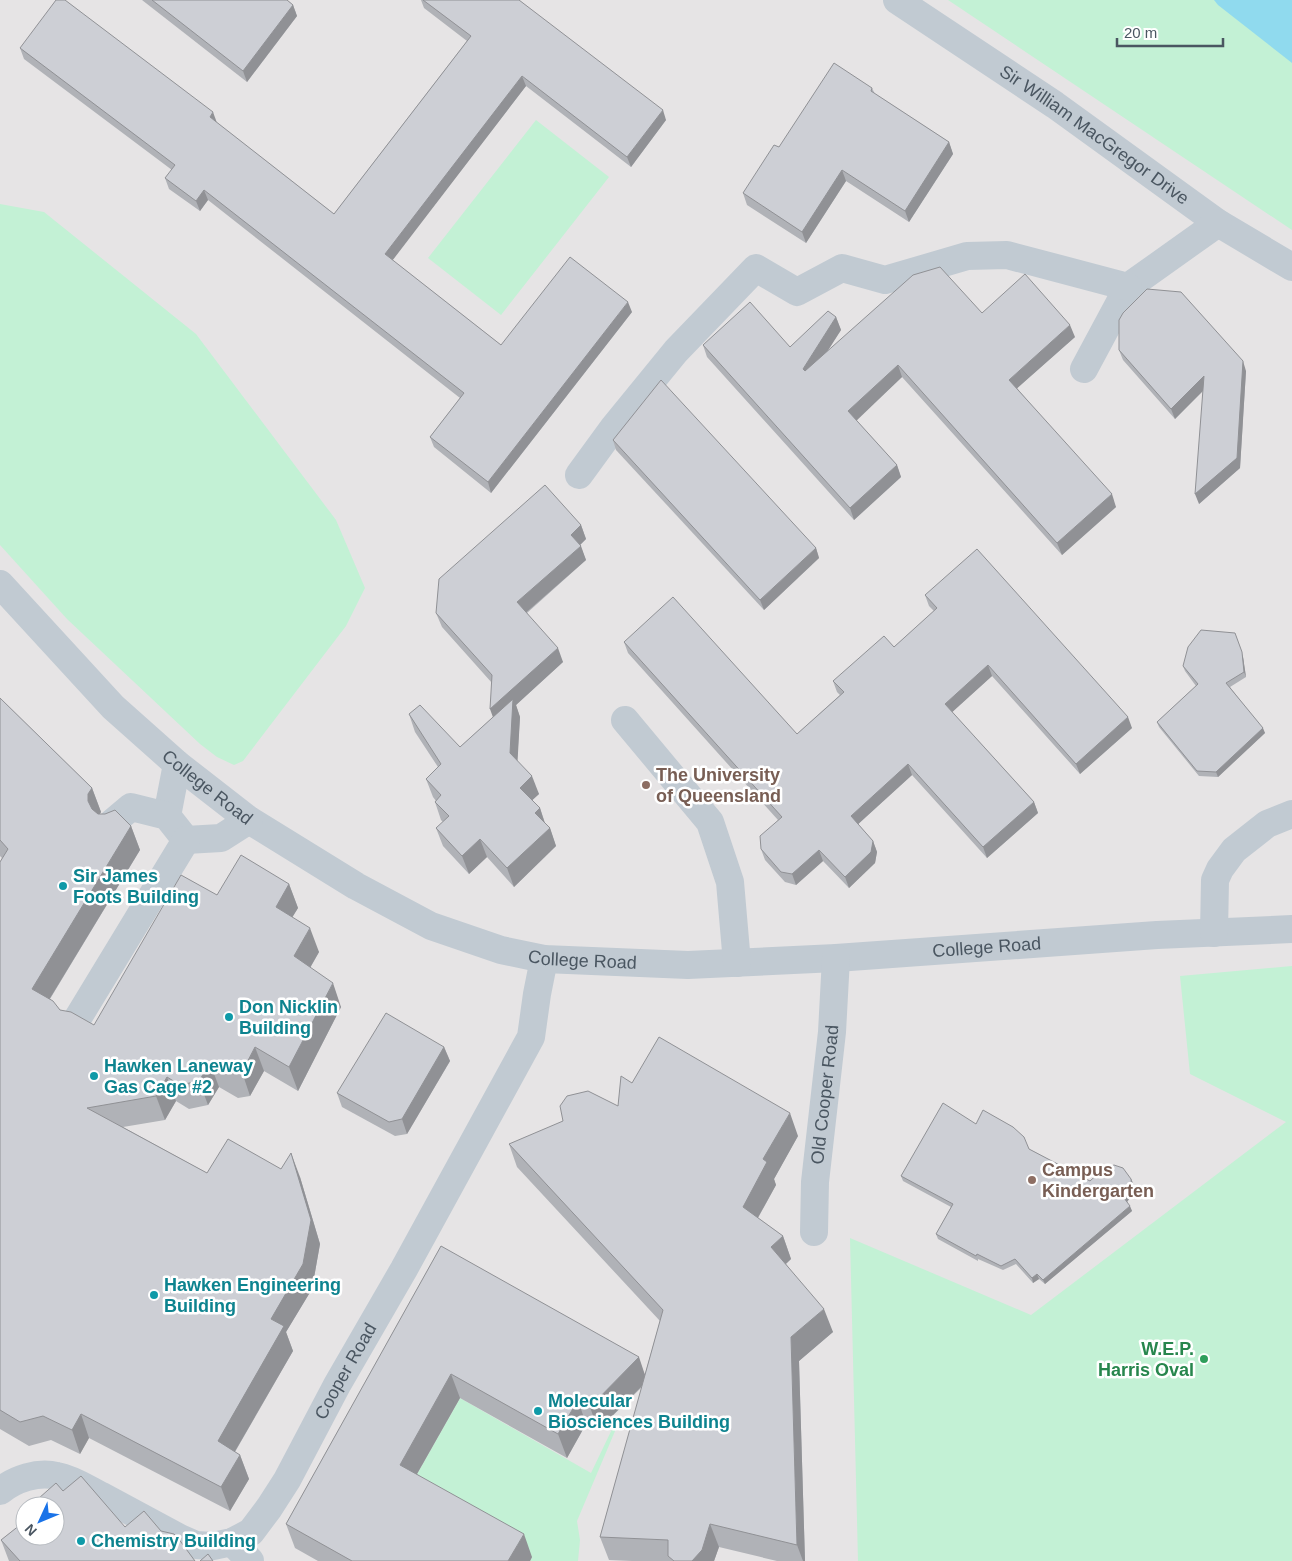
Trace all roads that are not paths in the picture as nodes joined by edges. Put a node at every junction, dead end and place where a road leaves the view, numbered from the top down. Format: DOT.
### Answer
graph roads {
  1 [pos="897,0"];
  2 [pos="1218,223"];
  3 [pos="1292,268"];
  4 [pos="1128,286"];
  5 [pos="1084,368"];
  6 [pos="579,475"];
  7 [pos="2,592"];
  8 [pos="625,720"];
  9 [pos="178,764"];
  10 [pos="1292,814"];
  11 [pos="167,816"];
  12 [pos="250,820"];
  13 [pos="112,823"];
  14 [pos="186,840"];
  15 [pos="1292,929"];
  16 [pos="1214,933"];
  17 [pos="836,958"];
  18 [pos="544,959"];
  19 [pos="737,963"];
  20 [pos="76,1021"];
  21 [pos="814,1232"];
  22 [pos="0,1491"];
  23 [pos="241,1551"];
  1 -- 2 [label="street, Sir William MacGregor Drive"];
  2 -- 3 [label="street, Sir William MacGregor Drive"];
  2 -- 4 [label="street"];
  4 -- 5 [label="street"];
  4 -- 6 [label="street"];
  7 -- 9 [label="street, College Road"];
  8 -- 19 [label="street"];
  9 -- 11 [label="street"];
  9 -- 12 [label="street, College Road"];
  10 -- 16 [label="street"];
  11 -- 13 [label="street"];
  11 -- 14 [label="street"];
  12 -- 14 [label="street"];
  12 -- 18 [label="street, College Road"];
  14 -- 20 [label="street"];
  15 -- 16 [label="street, College Road"];
  16 -- 17 [label="street, College Road"];
  17 -- 19 [label="street, College Road"];
  17 -- 21 [label="street, Old Cooper Road"];
  18 -- 19 [label="street, College Road"];
  18 -- 23 [label="street, Cooper Road"];
  22 -- 23 [label="street, Cooper Road"];
}
